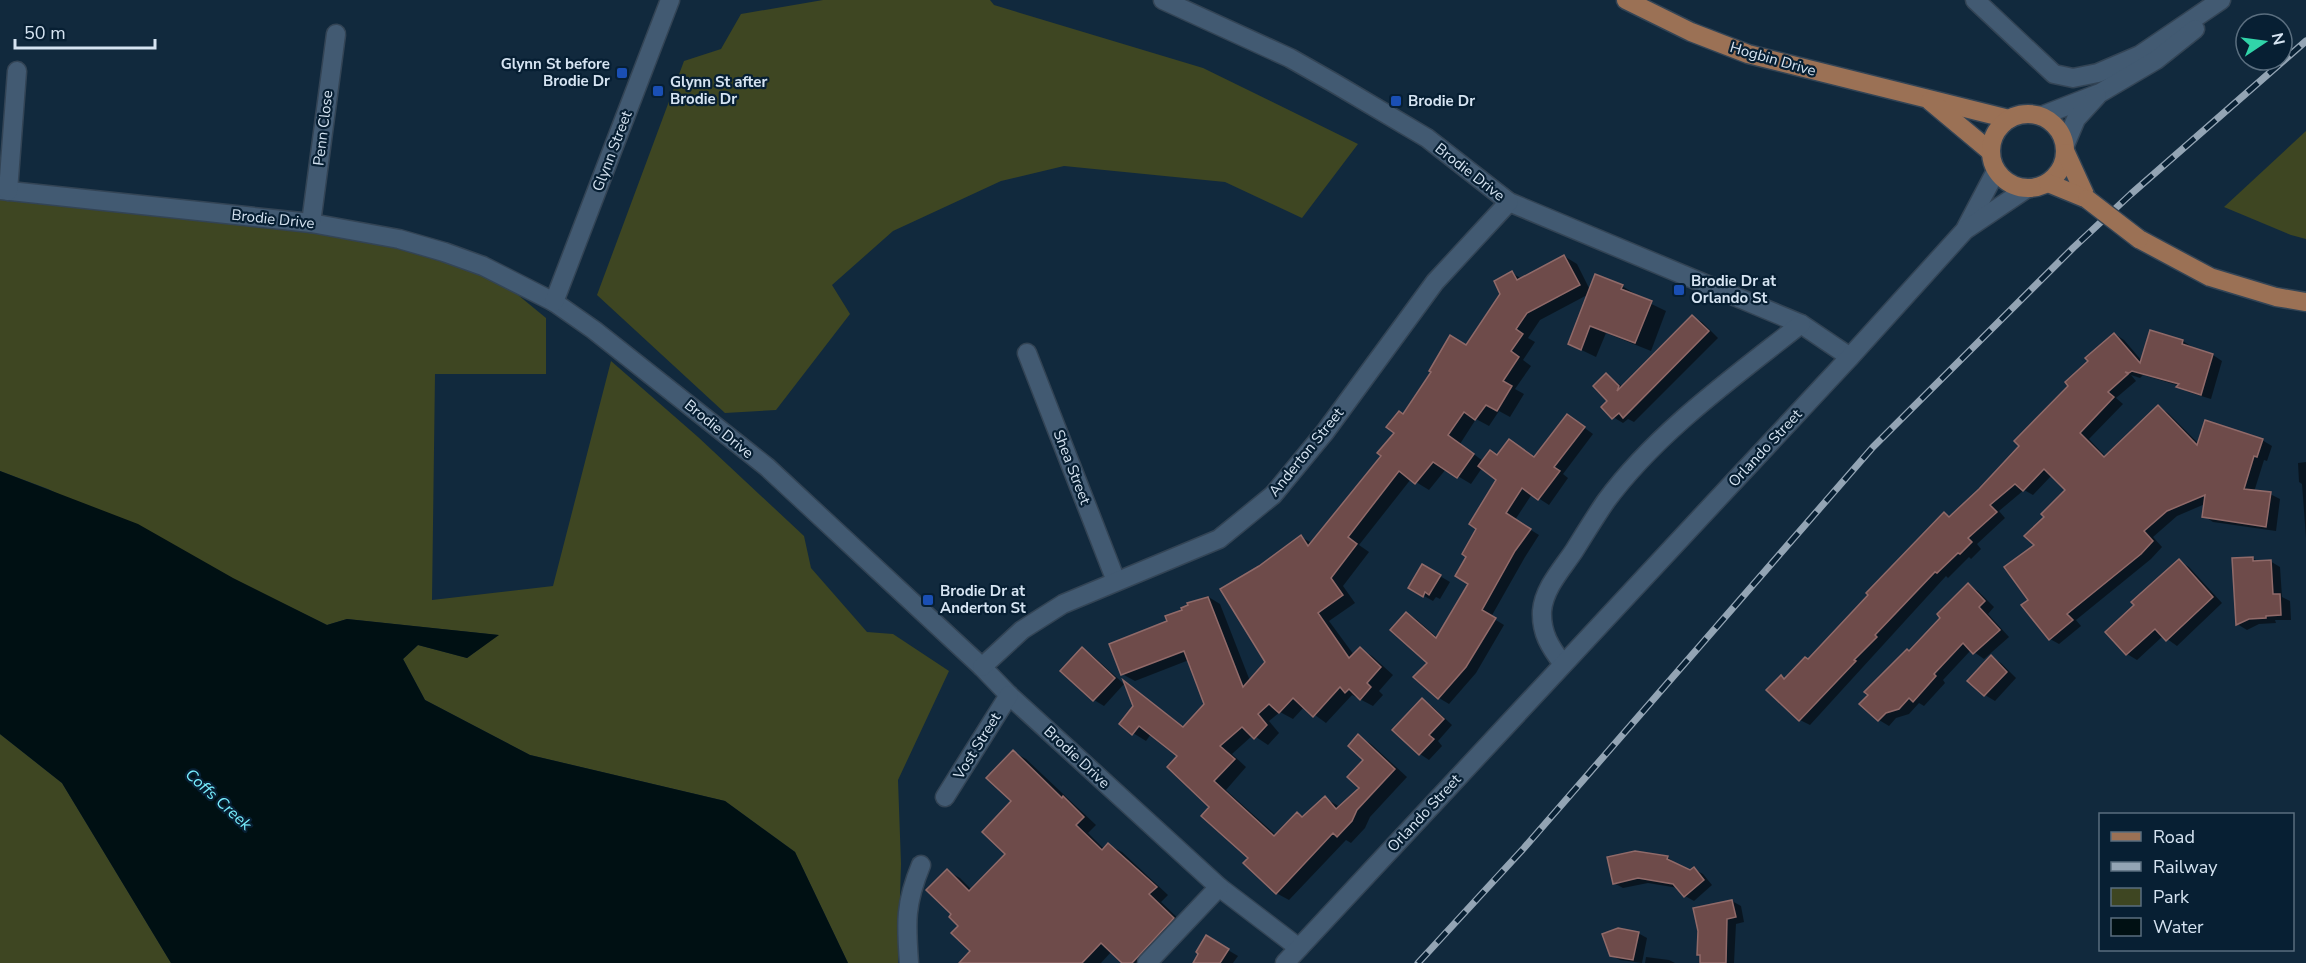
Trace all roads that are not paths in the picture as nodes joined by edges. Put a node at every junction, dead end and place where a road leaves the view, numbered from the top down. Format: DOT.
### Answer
graph roads {
  1 [pos="670,0"];
  2 [pos="1163,0"];
  3 [pos="1626,0"];
  4 [pos="1975,0"];
  5 [pos="2221,0"];
  6 [pos="2229,0"];
  7 [pos="336,34"];
  8 [pos="17,70"];
  9 [pos="2100,93"];
  10 [pos="1927,98"];
  11 [pos="2041,116"];
  12 [pos="2009,119"];
  13 [pos="2065,149"];
  14 [pos="1990,152"];
  15 [pos="1996,171"];
  16 [pos="2048,183"];
  17 [pos="2026,189"];
  18 [pos="4,190"];
  19 [pos="2087,199"];
  20 [pos="1509,202"];
  21 [pos="311,223"];
  22 [pos="1965,230"];
  23 [pos="554,302"];
  24 [pos="2306,302"];
  25 [pos="1801,324"];
  26 [pos="1027,353"];
  27 [pos="1850,357"];
  28 [pos="1116,581"];
  29 [pos="1563,664"];
  30 [pos="982,667"];
  31 [pos="1009,695"];
  32 [pos="945,797"];
  33 [pos="921,865"];
  34 [pos="1219,887"];
  35 [pos="1299,948"];
  36 [pos="909,963"];
  37 [pos="1147,963"];
  38 [pos="1285,963"];
  1 -- 23 [label="street, Glynn Street"];
  2 -- 20 [label="street, Brodie Drive"];
  3 -- 10 [label="main road, Hogbin Drive"];
  4 -- 5 [label="street"];
  6 -- 9 [label="street"];
  7 -- 21 [label="street, Penn Close"];
  8 -- 18 [label="street"];
  9 -- 11 [label="street"];
  9 -- 13 [label="street"];
  10 -- 12 [label="main road, Hogbin Drive"];
  10 -- 14 [label="main road, Hogbin Drive"];
  11 -- 12 [label="main road"];
  11 -- 13 [label="main road"];
  12 -- 14 [label="main road"];
  13 -- 16 [label="main road"];
  13 -- 19 [label="main road"];
  14 -- 15 [label="main road"];
  15 -- 17 [label="main road"];
  15 -- 22 [label="street, Orlando Street"];
  16 -- 17 [label="main road"];
  16 -- 19 [label="main road"];
  17 -- 22 [label="street, Orlando Street"];
  18 -- 21 [label="street, Brodie Drive"];
  19 -- 24 [label="main road, bridge"];
  20 -- 25 [label="street, Brodie Drive"];
  20 -- 28 [label="street, Anderton Street"];
  21 -- 23 [label="street, Brodie Drive"];
  22 -- 27 [label="street, Orlando Street"];
  23 -- 30 [label="street, Brodie Drive"];
  25 -- 27 [label="street, Brodie Drive"];
  25 -- 29 [label="street"];
  26 -- 28 [label="street, Shea Street"];
  27 -- 29 [label="street, Orlando Street"];
  28 -- 30 [label="street, Anderton Street"];
  29 -- 35 [label="street, Orlando Street"];
  30 -- 31 [label="street, Brodie Drive"];
  31 -- 32 [label="street, Vost Street"];
  31 -- 34 [label="street, Brodie Drive"];
  33 -- 36 [label="street"];
  34 -- 35 [label="street, Brodie Drive"];
  34 -- 37 [label="street"];
  35 -- 38 [label="street, Orlando Street"];
}
